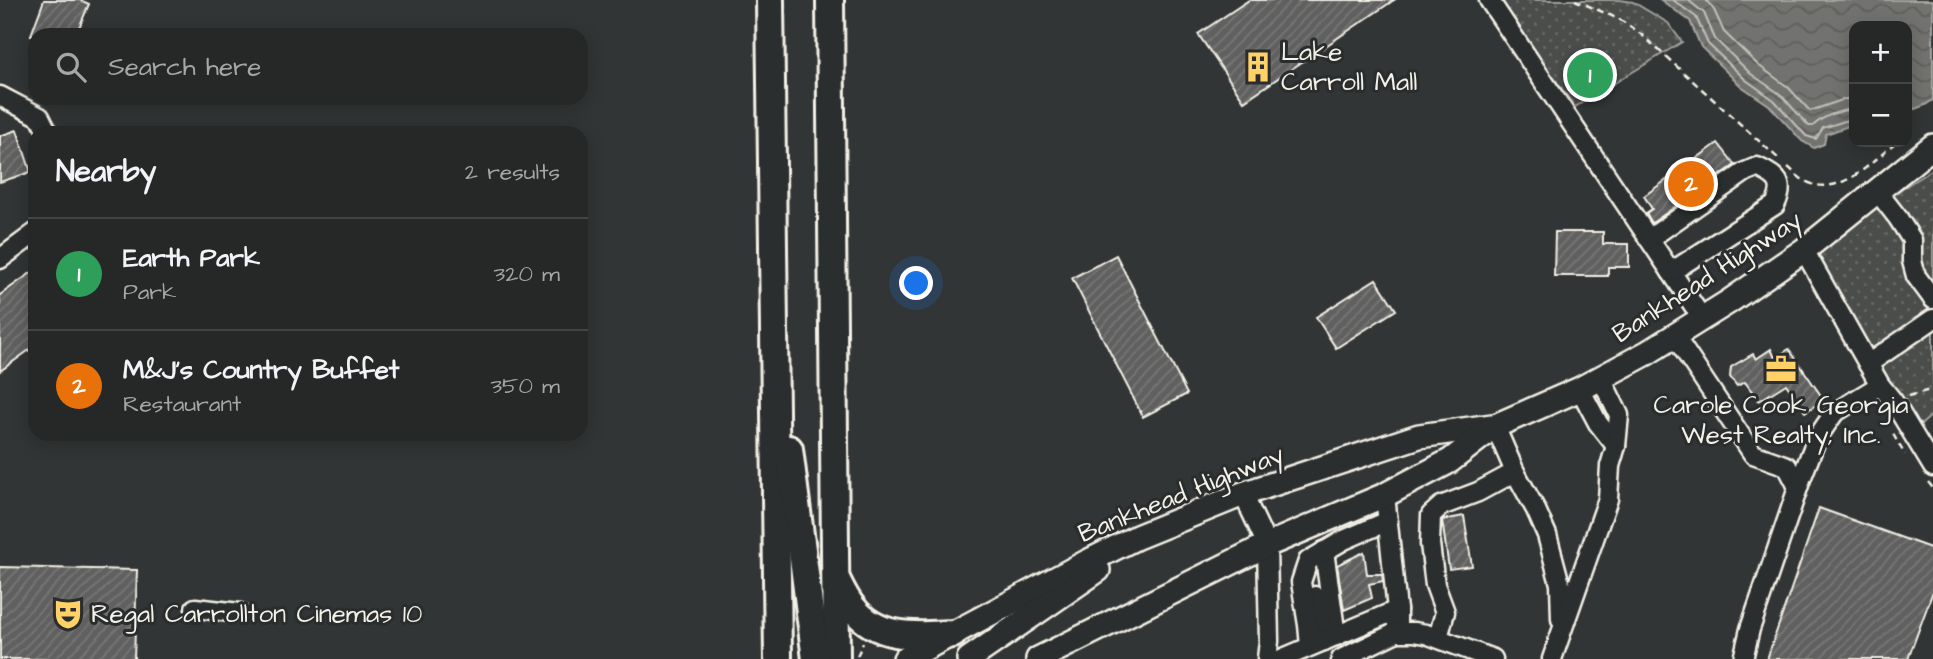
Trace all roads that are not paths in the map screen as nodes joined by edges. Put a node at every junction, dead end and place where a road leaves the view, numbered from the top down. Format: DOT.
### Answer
graph roads {
  1 [pos="770,0"];
  2 [pos="830,0"];
  3 [pos="1489,0"];
  4 [pos="0,96"];
  5 [pos="44,126"];
  6 [pos="1933,146"];
  7 [pos="1877,191"];
  8 [pos="28,238"];
  9 [pos="1649,239"];
  10 [pos="1804,250"];
  11 [pos="0,259"];
  12 [pos="1671,272"];
  13 [pos="1933,299"];
  14 [pos="774,301"];
  15 [pos="1702,318"];
  16 [pos="1933,319"];
  17 [pos="1675,335"];
  18 [pos="1868,365"];
  19 [pos="1601,378"];
  20 [pos="1880,385"];
  21 [pos="1580,389"];
  22 [pos="1495,426"];
  23 [pos="1616,446"];
  24 [pos="1933,467"];
  25 [pos="1515,472"];
  26 [pos="1798,487"];
  27 [pos="1243,494"];
  28 [pos="1385,495"];
  29 [pos="1388,522"];
  30 [pos="1152,531"];
  31 [pos="1267,545"];
  32 [pos="1324,551"];
  33 [pos="836,578"];
  34 [pos="195,608"];
  35 [pos="777,608"];
  36 [pos="1397,610"];
  37 [pos="240,613"];
  38 [pos="1397,632"];
  39 [pos="1561,633"];
  40 [pos="953,634"];
  41 [pos="1438,639"];
  42 [pos="1323,641"];
  43 [pos="764,659"];
  44 [pos="778,659"];
  45 [pos="816,659"];
  46 [pos="836,659"];
  47 [pos="905,659"];
  48 [pos="969,659"];
  49 [pos="1038,659"];
  50 [pos="1267,659"];
  51 [pos="1280,659"];
  52 [pos="1341,659"];
  53 [pos="1493,659"];
  54 [pos="1552,659"];
  55 [pos="1743,659"];
  1 -- 14 [label="highway"];
  2 -- 33 [label="highway"];
  3 -- 9 [label="street"];
  4 -- 5 [label="street"];
  6 -- 7 [label="main road, Bankhead Highway"];
  7 -- 10 [label="main road, Bankhead Highway"];
  7 -- 13 [label="street"];
  8 -- 11 [label="street"];
  9 -- 12 [label="street"];
  9 -- 12 [label="street"];
  10 -- 15 [label="main road, Bankhead Highway"];
  10 -- 18 [label="street"];
  12 -- 15 [label="street"];
  14 -- 35 [label="highway"];
  14 -- 45 [label="highway"];
  15 -- 17 [label="main road, Bankhead Highway"];
  16 -- 18 [label="street"];
  17 -- 19 [label="main road, Bankhead Highway"];
  17 -- 26 [label="street"];
  18 -- 20 [label="street"];
  19 -- 21 [label="main road, Bankhead Highway"];
  19 -- 23 [label="street"];
  20 -- 24 [label="street"];
  20 -- 26 [label="street"];
  21 -- 22 [label="main road, Bankhead Highway"];
  21 -- 23 [label="street"];
  22 -- 25 [label="street"];
  22 -- 27 [label="main road, Bankhead Highway"];
  22 -- 28 [label="main road, Bankhead Highway"];
  23 -- 39 [label="street"];
  25 -- 39 [label="street"];
  25 -- 41 [label="street"];
  26 -- 55 [label="street"];
  27 -- 30 [label="main road, Bankhead Highway"];
  27 -- 31 [label="street"];
  28 -- 29 [label="street"];
  28 -- 31 [label="main road, Bankhead Highway"];
  29 -- 32 [label="street"];
  29 -- 36 [label="street"];
  30 -- 40 [label="main road, Bankhead Highway"];
  30 -- 48 [label="main road"];
  31 -- 49 [label="main road, Bankhead Highway"];
  31 -- 50 [label="street"];
  32 -- 42 [label="street"];
  32 -- 42 [label="street"];
  33 -- 40 [label="highway"];
  33 -- 46 [label="highway"];
  34 -- 37 [label="street"];
  35 -- 43 [label="highway"];
  35 -- 44 [label="highway"];
  36 -- 38 [label="street"];
  36 -- 42 [label="street"];
  38 -- 41 [label="street"];
  38 -- 52 [label="street"];
  39 -- 54 [label="street"];
  40 -- 47 [label="main road, Bankhead Highway"];
  41 -- 53 [label="street"];
  42 -- 51 [label="street"];
}
